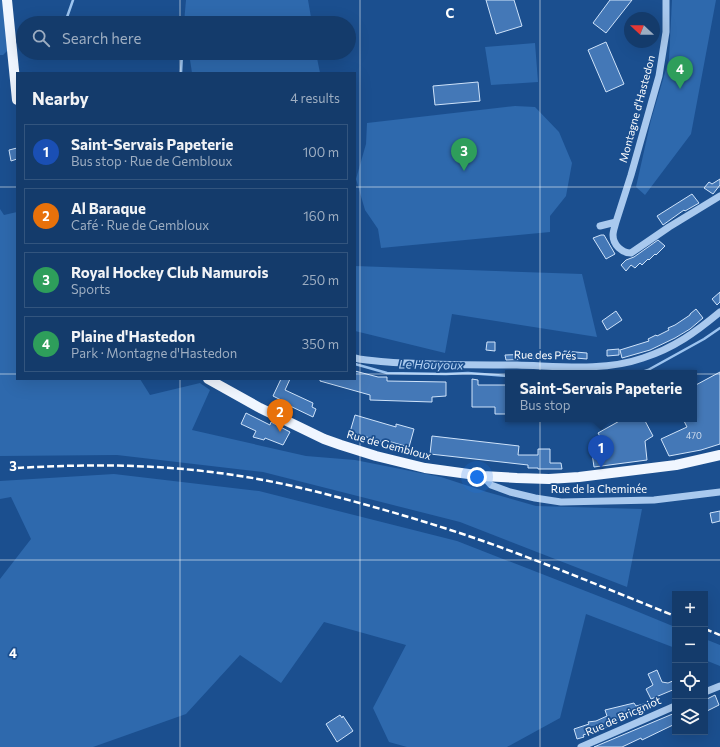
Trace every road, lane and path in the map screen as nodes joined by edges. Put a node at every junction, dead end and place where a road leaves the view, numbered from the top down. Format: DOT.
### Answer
graph roads {
  1 [pos="7,0"];
  2 [pos="666,0"];
  3 [pos="16,90"];
  4 [pos="720,196"];
  5 [pos="616,222"];
  6 [pos="600,226"];
  7 [pos="720,312"];
  8 [pos="356,358"];
  9 [pos="211,380"];
  10 [pos="720,455"];
  11 [pos="483,476"];
  12 [pos="720,492"];
  13 [pos="720,686"];
  14 [pos="708,691"];
  15 [pos="672,707"];
  16 [pos="581,747"];
  1 -- 3 [label="main road"];
  2 -- 5 [label="street, Montagne d'Hastedon"];
  4 -- 5 [label="street, Montagne d'Hastedon"];
  5 -- 6 [label="street"];
  7 -- 8 [label="street, Rue des Prés"];
  9 -- 11 [label="main road, Rue de Gembloux"];
  10 -- 11 [label="main road, Rue de Gembloux"];
  11 -- 12 [label="street, Rue de la Cheminée"];
  13 -- 14 [label="street"];
  15 -- 16 [label="street, Rue de Bricgniot"];
}
